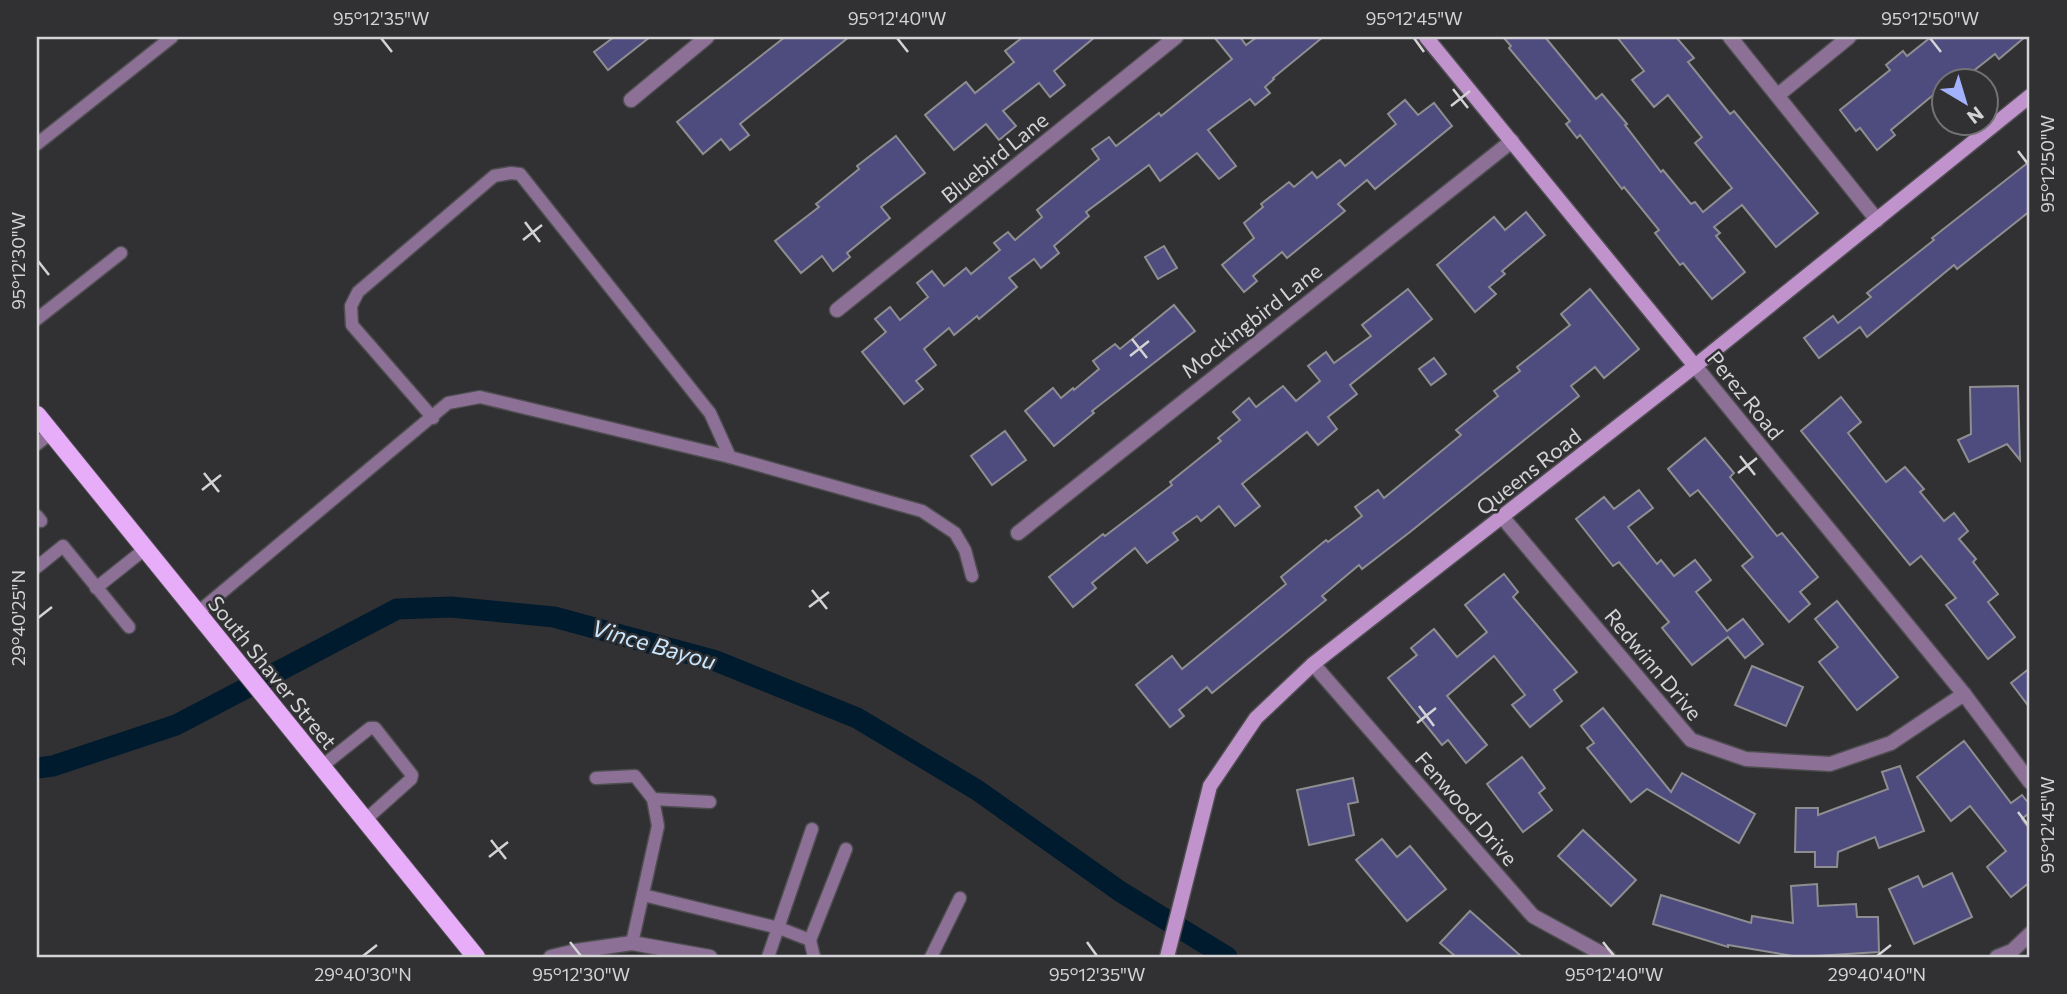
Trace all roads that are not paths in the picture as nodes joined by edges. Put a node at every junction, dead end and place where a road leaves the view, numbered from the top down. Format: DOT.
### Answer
graph roads {
  1 [pos="172,37"];
  2 [pos="707,37"];
  3 [pos="1176,37"];
  4 [pos="1426,37"];
  5 [pos="1730,37"];
  6 [pos="1849,37"];
  7 [pos="1778,95"];
  8 [pos="2030,96"];
  9 [pos="631,100"];
  10 [pos="1511,141"];
  11 [pos="37,144"];
  12 [pos="1877,220"];
  13 [pos="121,253"];
  14 [pos="837,310"];
  15 [pos="37,319"];
  16 [pos="1695,366"];
  17 [pos="37,415"];
  18 [pos="433,418"];
  19 [pos="51,433"];
  20 [pos="37,444"];
  21 [pos="730,457"];
  22 [pos="1503,518"];
  23 [pos="1018,533"];
  24 [pos="145,550"];
  25 [pos="37,567"];
  26 [pos="972,576"];
  27 [pos="96,588"];
  28 [pos="197,614"];
  29 [pos="129,627"];
  30 [pos="1313,664"];
  31 [pos="1964,695"];
  32 [pos="321,768"];
  33 [pos="596,778"];
  34 [pos="2030,782"];
  35 [pos="653,799"];
  36 [pos="710,802"];
  37 [pos="364,821"];
  38 [pos="812,829"];
  39 [pos="846,849"];
  40 [pos="643,895"];
  41 [pos="960,898"];
  42 [pos="779,928"];
  43 [pos="2030,934"];
  44 [pos="810,940"];
  45 [pos="632,943"];
  46 [pos="476,957"];
  47 [pos="551,957"];
  48 [pos="710,957"];
  49 [pos="768,957"];
  50 [pos="814,957"];
  51 [pos="932,957"];
  52 [pos="1167,957"];
  53 [pos="1608,957"];
  54 [pos="1997,957"];
  1 -- 11 [label="lane"];
  2 -- 9 [label="street"];
  3 -- 14 [label="street, Bluebird Lane"];
  4 -- 10 [label="street, Perez Road"];
  5 -- 7 [label="street"];
  6 -- 7 [label="street"];
  7 -- 12 [label="street"];
  8 -- 12 [label="street, Queens Road"];
  10 -- 16 [label="street, Perez Road"];
  10 -- 23 [label="street, Mockingbird Lane"];
  12 -- 16 [label="street, Queens Road"];
  13 -- 15 [label="lane"];
  16 -- 22 [label="street, Queens Road"];
  16 -- 31 [label="street, Perez Road"];
  17 -- 19 [label="main road, South Shaver Street"];
  18 -- 21 [label="lane"];
  18 -- 21 [label="lane"];
  18 -- 28 [label="lane"];
  19 -- 20 [label="lane"];
  19 -- 24 [label="main road, South Shaver Street"];
  21 -- 26 [label="lane"];
  22 -- 30 [label="street, Queens Road"];
  22 -- 31 [label="street, Redwinn Drive"];
  24 -- 27 [label="lane"];
  24 -- 28 [label="main road, South Shaver Street"];
  25 -- 27 [label="lane"];
  27 -- 29 [label="lane"];
  28 -- 32 [label="main road, South Shaver Street"];
  30 -- 52 [label="street, Queens Road"];
  30 -- 53 [label="street, Fenwood Drive"];
  31 -- 34 [label="street, Perez Road"];
  32 -- 37 [label="main road, South Shaver Street"];
  32 -- 37 [label="lane"];
  33 -- 35 [label="lane"];
  35 -- 36 [label="lane"];
  35 -- 40 [label="lane"];
  37 -- 46 [label="main road, South Shaver Street"];
  38 -- 42 [label="lane"];
  39 -- 44 [label="lane"];
  40 -- 42 [label="lane"];
  40 -- 45 [label="lane"];
  41 -- 51 [label="lane"];
  42 -- 44 [label="lane"];
  42 -- 49 [label="lane"];
  43 -- 54 [label="street"];
  44 -- 50 [label="lane"];
  45 -- 47 [label="street"];
  45 -- 48 [label="street"];
}
